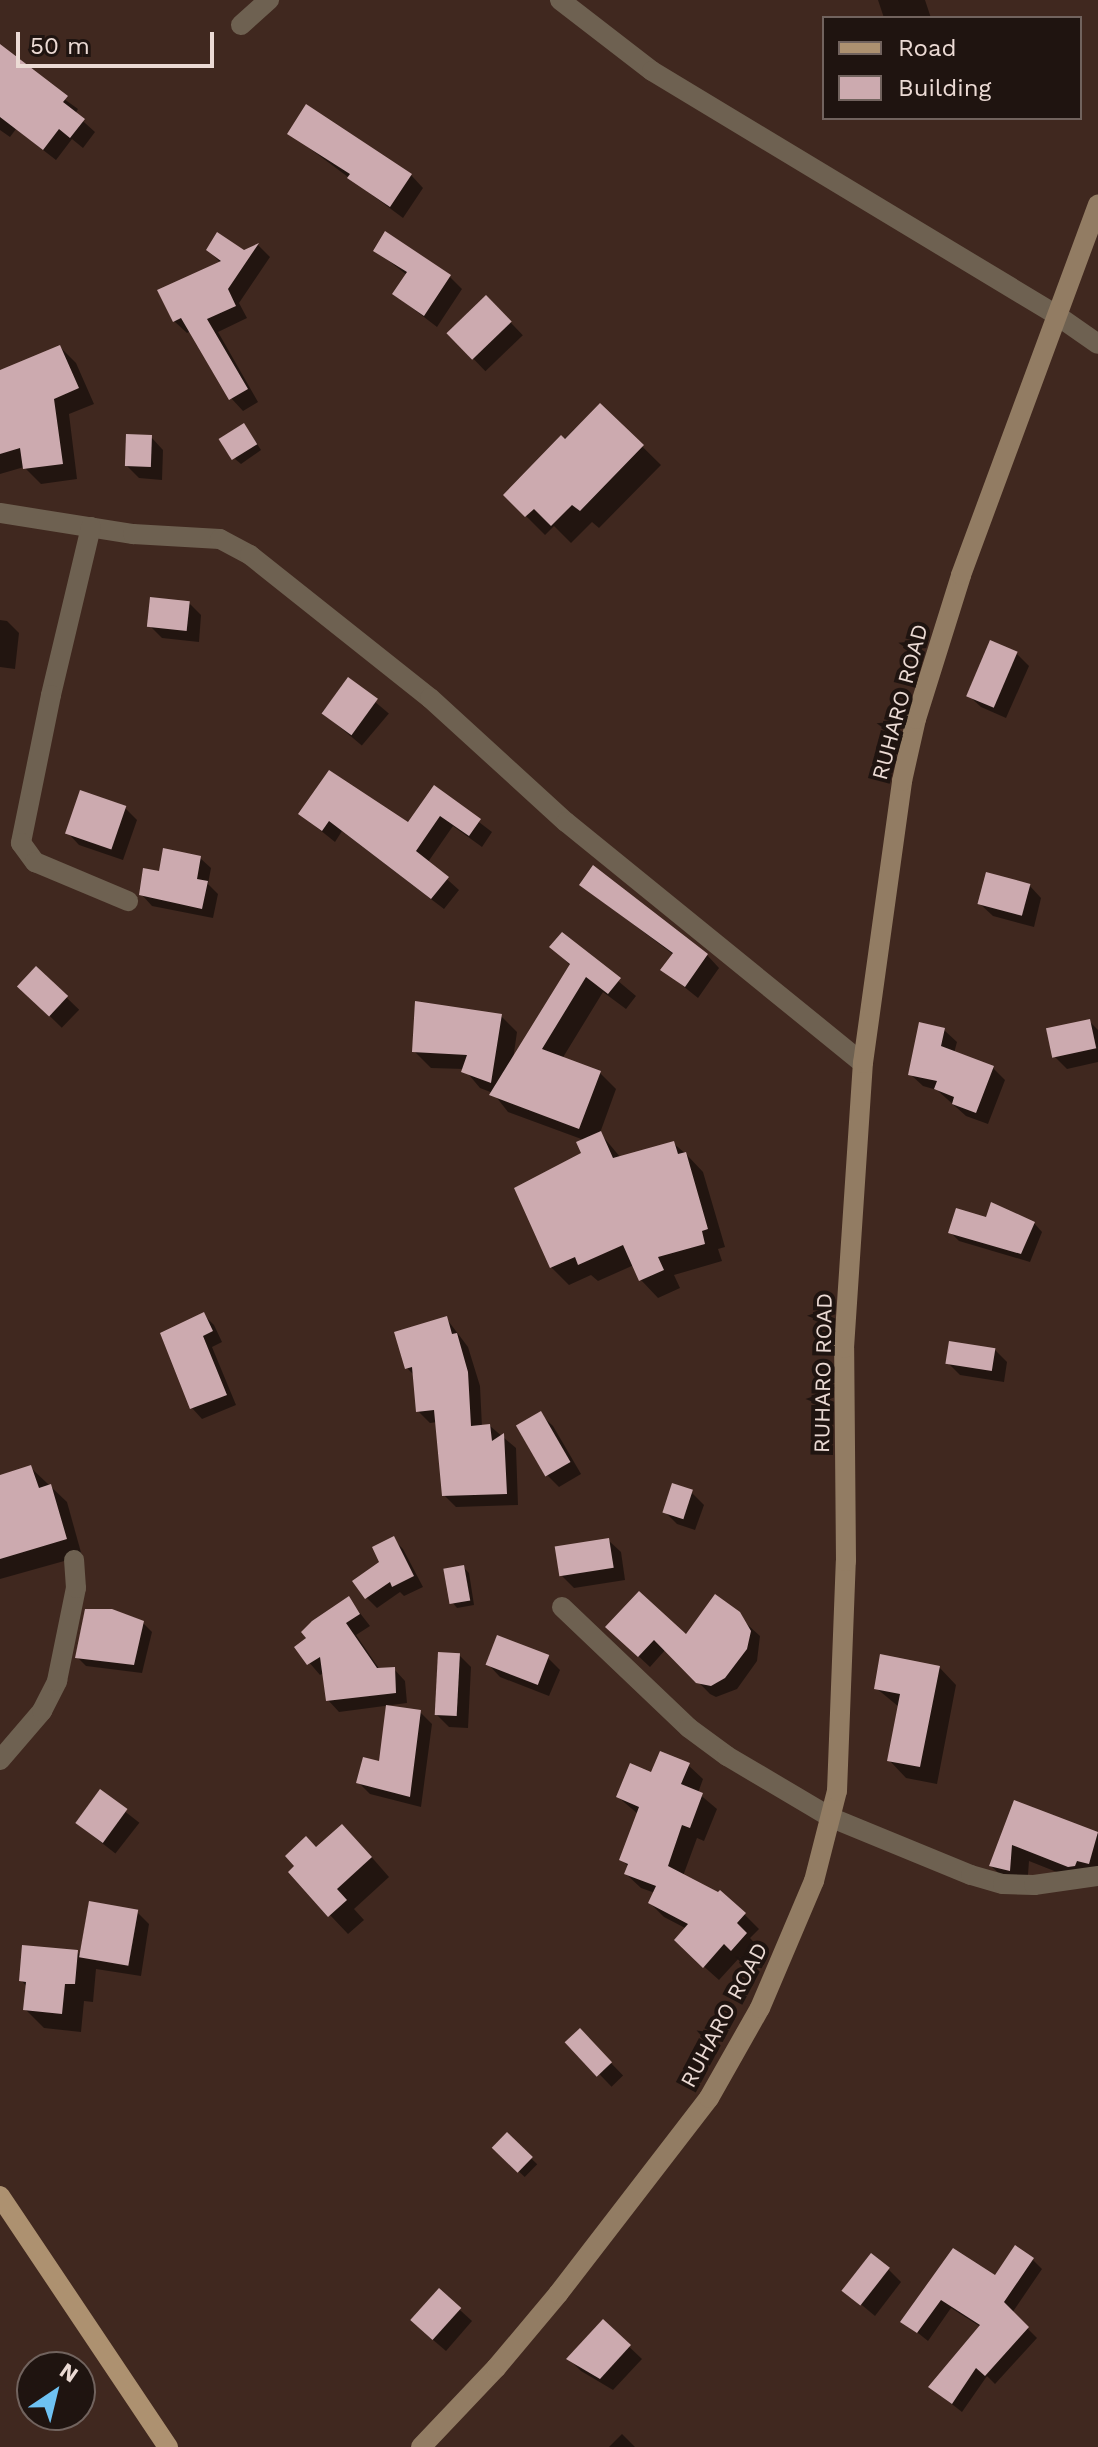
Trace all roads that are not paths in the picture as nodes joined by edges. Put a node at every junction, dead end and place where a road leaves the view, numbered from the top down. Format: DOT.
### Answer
graph roads {
  1 [pos="269,0"];
  2 [pos="560,0"];
  3 [pos="241,25"];
  4 [pos="1098,205"];
  5 [pos="1055,314"];
  6 [pos="1098,344"];
  7 [pos="0,513"];
  8 [pos="91,527"];
  9 [pos="128,901"];
  10 [pos="863,1063"];
  11 [pos="74,1560"];
  12 [pos="562,1607"];
  13 [pos="0,1760"];
  14 [pos="832,1818"];
  15 [pos="1098,1876"];
  16 [pos="0,2196"];
  17 [pos="168,2447"];
  18 [pos="421,2447"];
  1 -- 3 [label="street"];
  2 -- 5 [label="street"];
  4 -- 5 [label="street, RUHARO ROAD"];
  5 -- 6 [label="street"];
  5 -- 10 [label="street, RUHARO ROAD"];
  7 -- 8 [label="street"];
  8 -- 9 [label="street"];
  8 -- 10 [label="street"];
  10 -- 14 [label="street, RUHARO ROAD"];
  11 -- 13 [label="street"];
  12 -- 14 [label="street"];
  14 -- 15 [label="street"];
  14 -- 18 [label="street, RUHARO ROAD"];
  16 -- 17 [label="main road"];
}
